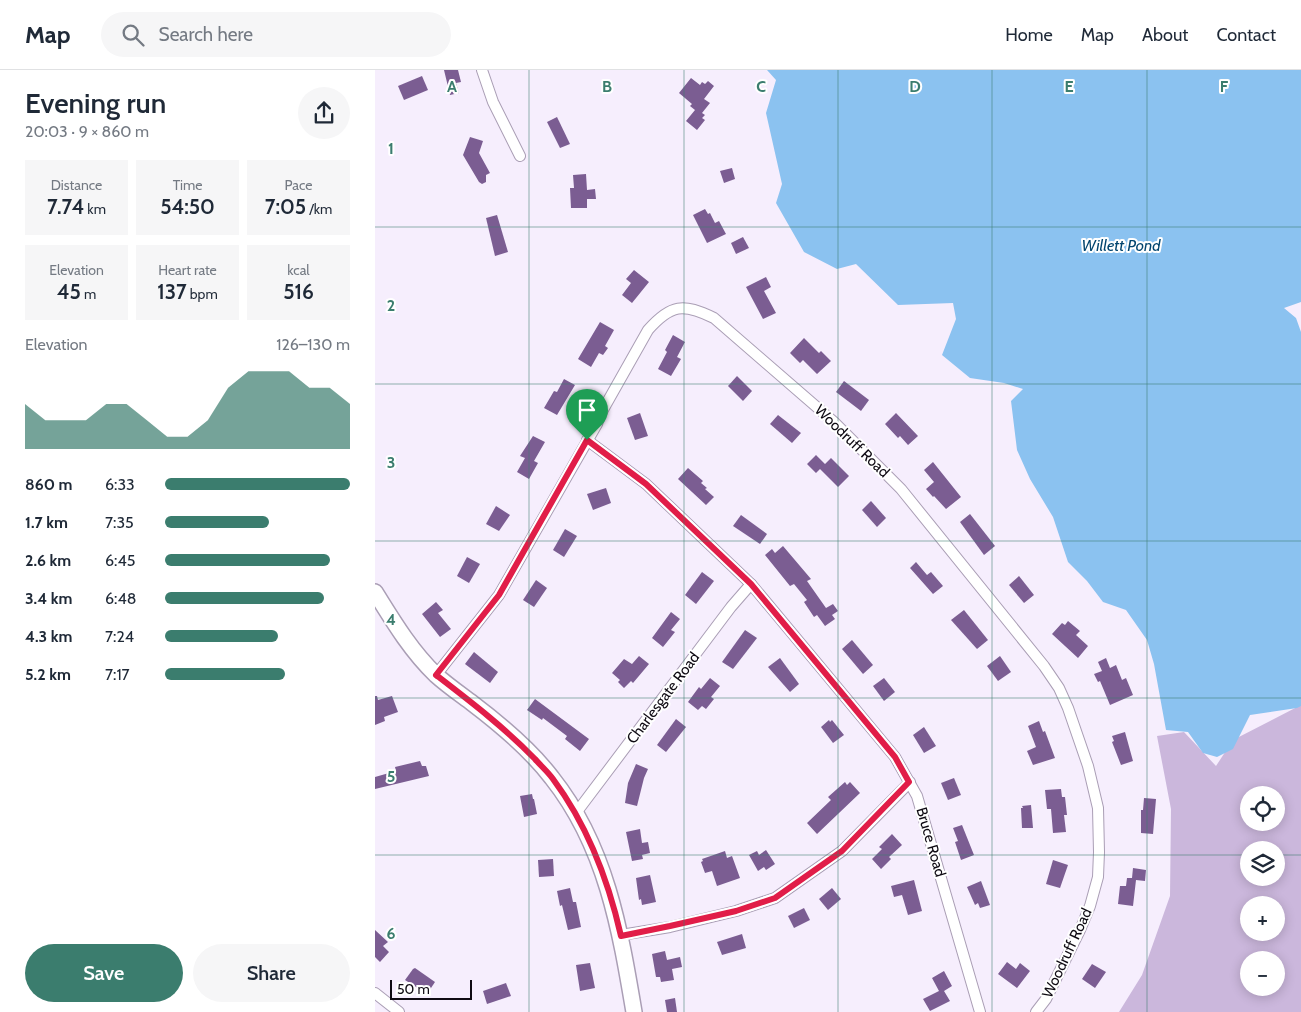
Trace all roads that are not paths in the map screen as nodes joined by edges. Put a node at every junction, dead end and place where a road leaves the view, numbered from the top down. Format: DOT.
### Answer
graph roads {
  1 [pos="482,70"];
  2 [pos="520,156"];
  3 [pos="587,440"];
  4 [pos="751,584"];
  5 [pos="375,592"];
  6 [pos="436,675"];
  7 [pos="909,782"];
  8 [pos="576,813"];
  9 [pos="621,936"];
  10 [pos="375,993"];
  11 [pos="399,1012"];
  12 [pos="634,1012"];
  13 [pos="981,1012"];
  14 [pos="1036,1012"];
  1 -- 2 [label="street"];
  3 -- 4 [label="street, Bruce Road"];
  3 -- 6 [label="street, Woodruff Road"];
  3 -- 14 [label="street, Woodruff Road"];
  4 -- 7 [label="street, Bruce Road"];
  4 -- 8 [label="street, Charlesgate Road"];
  5 -- 6 [label="main road"];
  6 -- 8 [label="main road"];
  7 -- 9 [label="street"];
  7 -- 13 [label="street, Bruce Road"];
  8 -- 9 [label="main road"];
  9 -- 12 [label="main road"];
  10 -- 11 [label="street"];
}
